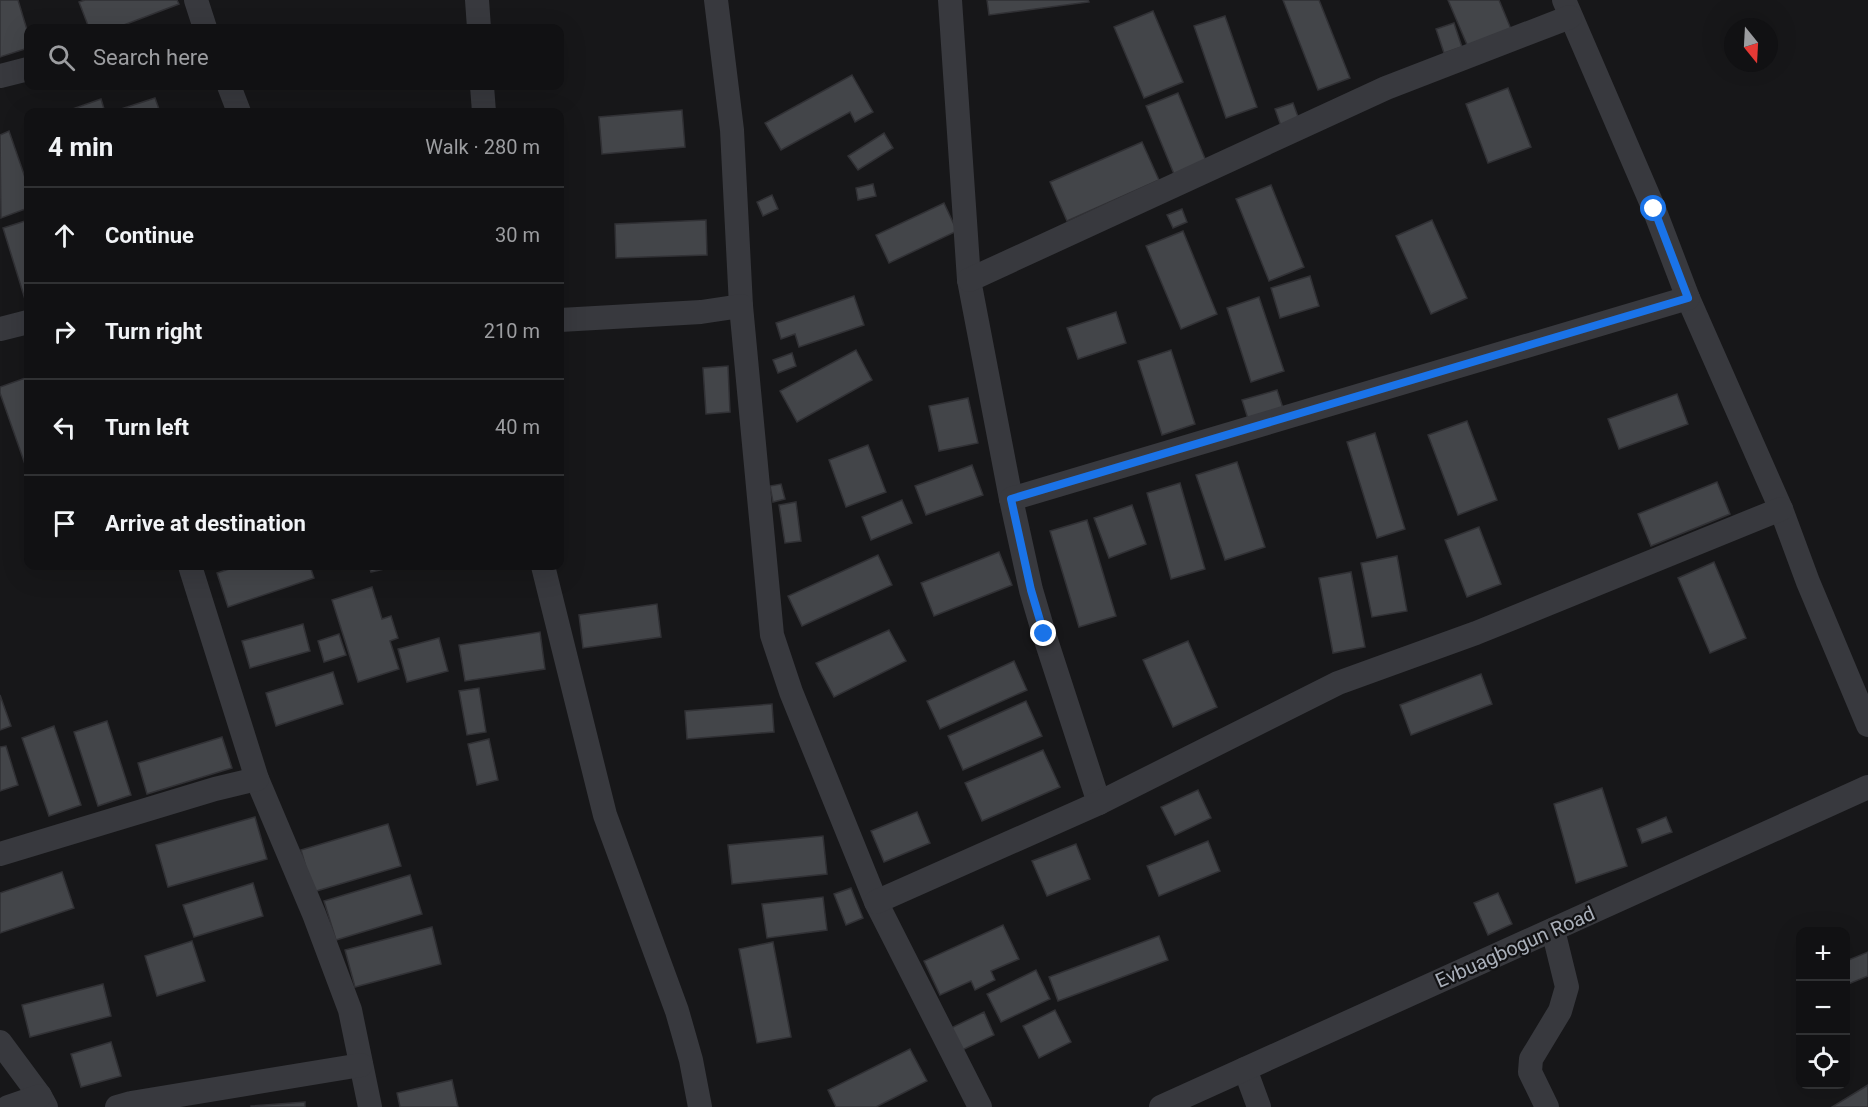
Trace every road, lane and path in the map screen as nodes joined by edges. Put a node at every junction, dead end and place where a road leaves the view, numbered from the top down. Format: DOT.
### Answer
graph roads {
  1 [pos="196,0"];
  2 [pos="477,0"];
  3 [pos="716,0"];
  4 [pos="950,0"];
  5 [pos="1567,8"];
  6 [pos="203,24"];
  7 [pos="479,24"];
  8 [pos="24,70"];
  9 [pos="0,76"];
  10 [pos="231,90"];
  11 [pos="482,90"];
  12 [pos="238,108"];
  13 [pos="484,108"];
  14 [pos="969,280"];
  15 [pos="1688,298"];
  16 [pos="741,306"];
  17 [pos="564,320"];
  18 [pos="24,323"];
  19 [pos="0,329"];
  20 [pos="1011,499"];
  21 [pos="1781,509"];
  22 [pos="191,570"];
  23 [pos="544,570"];
  24 [pos="1868,725"];
  25 [pos="257,779"];
  26 [pos="1868,787"];
  27 [pos="1099,802"];
  28 [pos="0,854"];
  29 [pos="876,902"];
  30 [pos="1553,930"];
  31 [pos="0,1042"];
  32 [pos="361,1065"];
  33 [pos="1245,1069"];
  34 [pos="43,1102"];
  35 [pos="8,1107"];
  36 [pos="117,1107"];
  37 [pos="370,1107"];
  38 [pos="700,1107"];
  39 [pos="981,1107"];
  40 [pos="1161,1107"];
  41 [pos="1259,1107"];
  42 [pos="1547,1107"];
  1 -- 6 [label="street"];
  2 -- 7 [label="street"];
  3 -- 16 [label="street"];
  4 -- 14 [label="street"];
  5 -- 14 [label="street"];
  5 -- 15 [label="street"];
  8 -- 9 [label="street"];
  10 -- 12 [label="street"];
  11 -- 13 [label="street"];
  14 -- 20 [label="street"];
  15 -- 20 [label="street"];
  15 -- 21 [label="street"];
  16 -- 17 [label="street"];
  16 -- 29 [label="street"];
  18 -- 19 [label="street"];
  20 -- 27 [label="street"];
  21 -- 24 [label="street"];
  21 -- 27 [label="street"];
  22 -- 25 [label="street"];
  23 -- 38 [label="street"];
  25 -- 28 [label="street"];
  25 -- 32 [label="street"];
  26 -- 30 [label="street, Evbuagbogun Road"];
  27 -- 29 [label="street"];
  29 -- 39 [label="street"];
  30 -- 33 [label="street, Evbuagbogun Road"];
  30 -- 42 [label="street"];
  31 -- 34 [label="street"];
  32 -- 36 [label="street"];
  32 -- 37 [label="street"];
  33 -- 40 [label="street, Evbuagbogun Road"];
  33 -- 41 [label="street"];
  34 -- 35 [label="street"];
}
